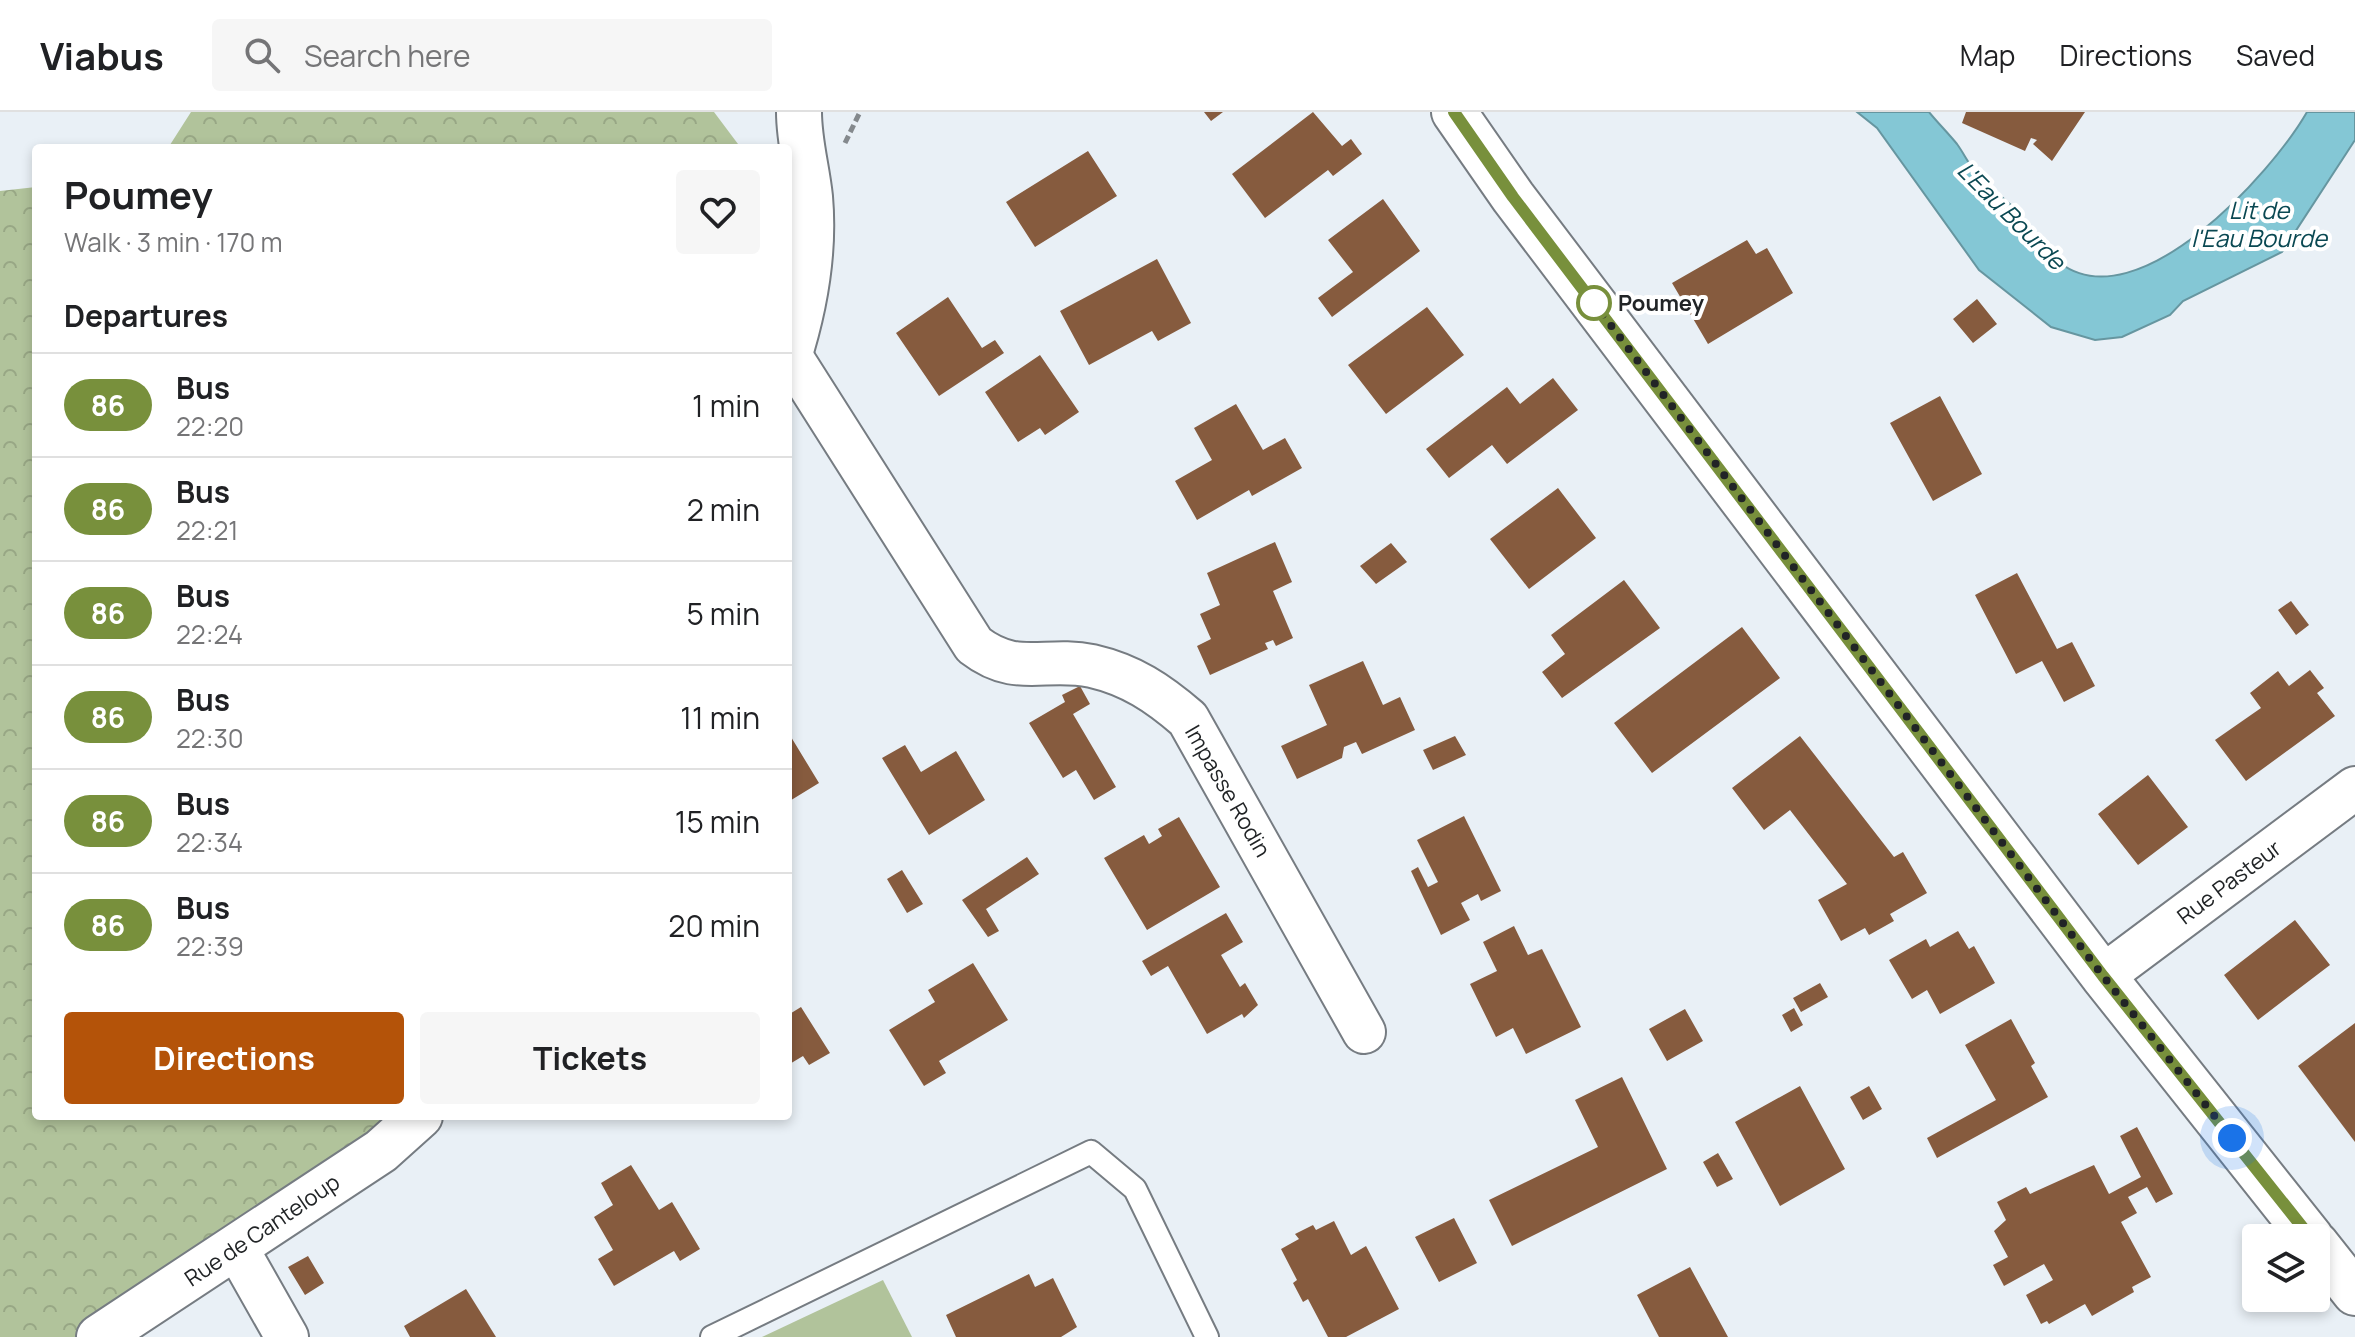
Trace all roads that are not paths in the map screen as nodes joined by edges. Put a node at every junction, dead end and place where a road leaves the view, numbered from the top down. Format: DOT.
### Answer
graph roads {
  1 [pos="799,112"];
  2 [pos="1454,112"];
  3 [pos="792,346"];
  4 [pos="792,363"];
  5 [pos="2355,788"];
  6 [pos="2103,976"];
  7 [pos="1364,1032"];
  8 [pos="416,1120"];
  9 [pos="2300,1224"];
  10 [pos="236,1247"];
  11 [pos="2330,1262"];
  12 [pos="2355,1293"];
  13 [pos="99,1337"];
  14 [pos="287,1337"];
  15 [pos="712,1337"];
  16 [pos="1207,1337"];
  1 -- 3 [label="street"];
  2 -- 6 [label="street"];
  4 -- 7 [label="street, Impasse Rodin"];
  5 -- 6 [label="street, Rue Pasteur"];
  6 -- 9 [label="street"];
  8 -- 10 [label="street, Rue de Canteloup"];
  10 -- 13 [label="street, Rue de Canteloup"];
  10 -- 14 [label="street"];
  11 -- 12 [label="street"];
  15 -- 16 [label="lane"];
}
